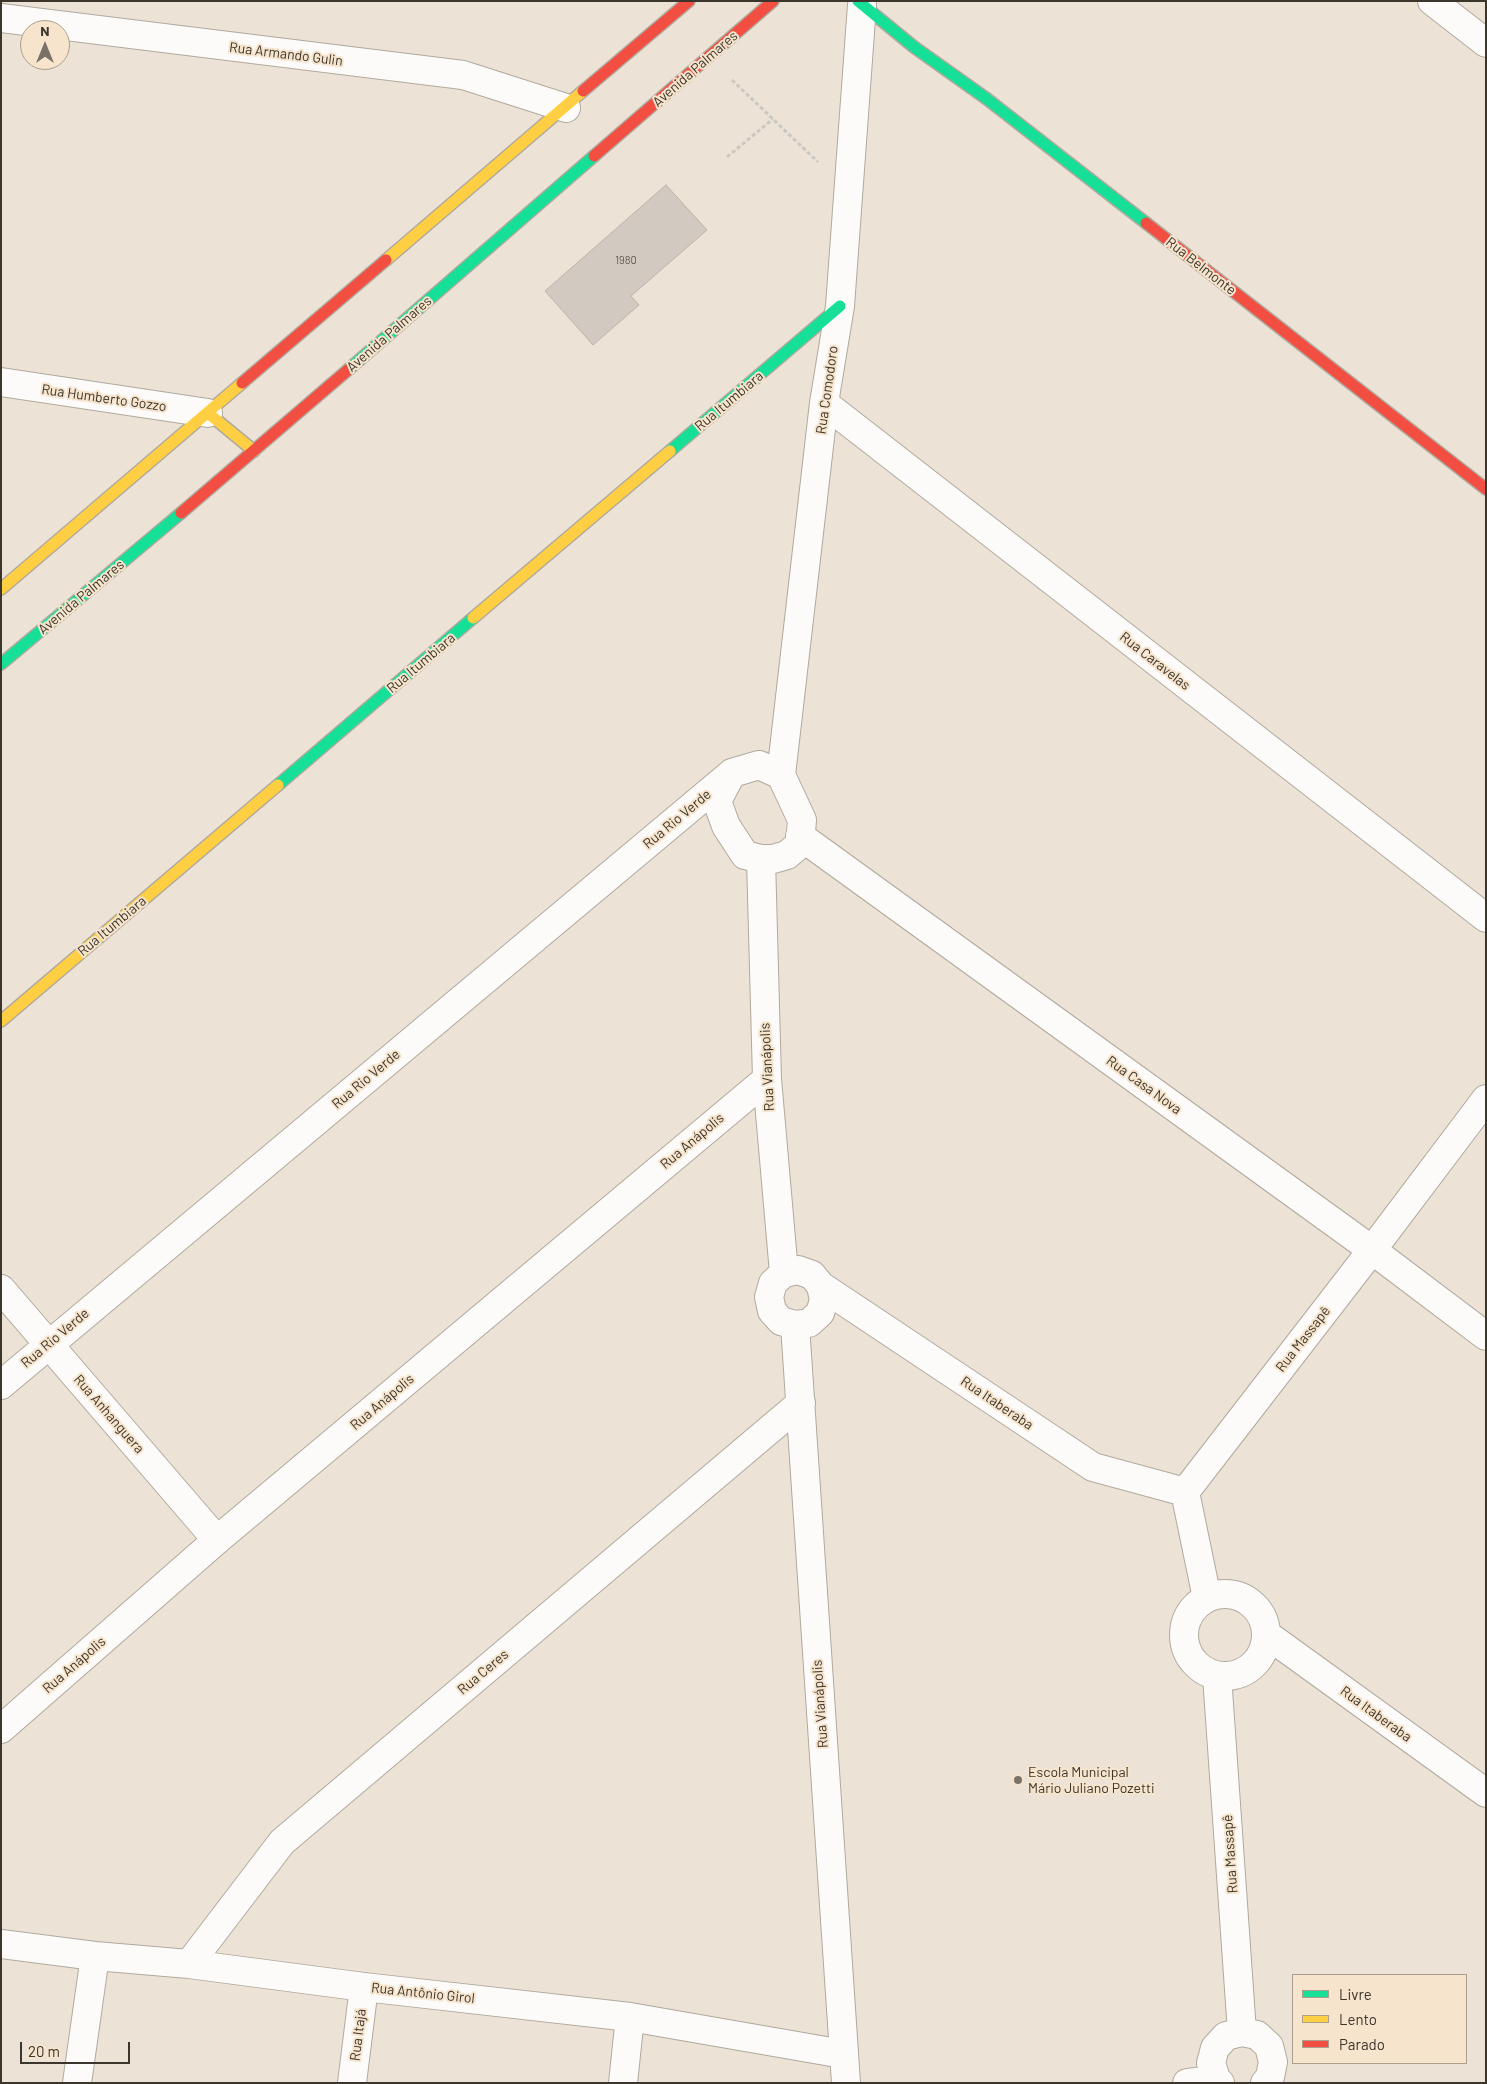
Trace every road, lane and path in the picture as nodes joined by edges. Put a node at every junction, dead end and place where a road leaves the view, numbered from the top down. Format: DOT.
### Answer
graph roads {
  1 [pos="689,1"];
  2 [pos="773,1"];
  3 [pos="1432,1"];
  4 [pos="866,3"];
  5 [pos="1,18"];
  6 [pos="1486,43"];
  7 [pos="914,47"];
  8 [pos="726,74"];
  9 [pos="566,108"];
  10 [pos="774,119"];
  11 [pos="727,157"];
  12 [pos="824,168"];
  13 [pos="840,306"];
  14 [pos="1,382"];
  15 [pos="824,403"];
  16 [pos="208,413"];
  17 [pos="254,451"];
  18 [pos="1486,489"];
  19 [pos="1,589"];
  20 [pos="1,664"];
  21 [pos="732,774"];
  22 [pos="782,775"];
  23 [pos="800,836"];
  24 [pos="761,859"];
  25 [pos="1486,918"];
  26 [pos="1,1021"];
  27 [pos="767,1079"];
  28 [pos="1486,1099"];
  29 [pos="1372,1250"];
  30 [pos="784,1273"];
  31 [pos="821,1286"];
  32 [pos="1,1289"];
  33 [pos="795,1325"];
  34 [pos="1486,1336"];
  35 [pos="49,1344"];
  36 [pos="1,1385"];
  37 [pos="801,1403"];
  38 [pos="1185,1492"];
  39 [pos="217,1540"];
  40 [pos="1207,1598"];
  41 [pos="1266,1634"];
  42 [pos="1217,1676"];
  43 [pos="1,1730"];
  44 [pos="1486,1793"];
  45 [pos="1,1944"];
  46 [pos="95,1956"];
  47 [pos="189,1964"];
  48 [pos="364,1987"];
  49 [pos="630,2016"];
  50 [pos="1242,2032"];
  51 [pos="843,2054"];
  52 [pos="1274,2079"];
  53 [pos="1218,2081"];
  54 [pos="77,2083"];
  55 [pos="352,2083"];
  56 [pos="623,2083"];
  57 [pos="846,2083"];
  58 [pos="1187,2083"];
  1 -- 9 [label="main road"];
  2 -- 17 [label="main road, Avenida Palmares"];
  3 -- 6 [label="street"];
  4 -- 7 [label="main road, Rua Belmonte"];
  4 -- 7 [label="main road, Rua Belmonte"];
  4 -- 13 [label="street, Rua Comodoro"];
  5 -- 9 [label="street, Rua Armando Gulin"];
  7 -- 18 [label="main road, Rua Belmonte"];
  8 -- 10 [label="path"];
  9 -- 16 [label="main road"];
  10 -- 11 [label="path"];
  10 -- 12 [label="path"];
  13 -- 15 [label="street, Rua Comodoro"];
  13 -- 26 [label="main road, Rua Itumbiara"];
  14 -- 16 [label="street, Rua Humberto Gozzo"];
  15 -- 22 [label="street, Rua Comodoro"];
  15 -- 25 [label="street, Rua Caravelas"];
  16 -- 17 [label="main road"];
  16 -- 19 [label="main road"];
  17 -- 20 [label="main road, Avenida Palmares"];
  21 -- 22 [label="street"];
  21 -- 24 [label="street"];
  21 -- 35 [label="street, Rua Rio Verde"];
  22 -- 23 [label="street"];
  23 -- 24 [label="street"];
  23 -- 29 [label="street, Rua Casa Nova"];
  24 -- 27 [label="street, Rua Vianápolis"];
  27 -- 30 [label="street, Rua Vianápolis"];
  27 -- 39 [label="street, Rua Anápolis"];
  28 -- 29 [label="street, Rua Massapê"];
  29 -- 34 [label="street, Rua Casa Nova"];
  29 -- 38 [label="street, Rua Massapê"];
  30 -- 31 [label="street"];
  30 -- 33 [label="street"];
  31 -- 33 [label="street"];
  31 -- 38 [label="street, Rua Itaberaba"];
  32 -- 35 [label="street, Rua Anhanguera"];
  33 -- 37 [label="street, Rua Vianápolis"];
  35 -- 36 [label="street, Rua Rio Verde"];
  35 -- 39 [label="street, Rua Anhanguera"];
  37 -- 47 [label="street, Rua Ceres"];
  37 -- 51 [label="street, Rua Vianápolis"];
  38 -- 40 [label="street"];
  39 -- 43 [label="street, Rua Anápolis"];
  40 -- 41 [label="street"];
  40 -- 42 [label="street"];
  41 -- 42 [label="street"];
  41 -- 44 [label="street, Rua Itaberaba"];
  42 -- 50 [label="street, Rua Massapê"];
  45 -- 46 [label="street, Rua Antônio Girol"];
  46 -- 47 [label="street, Rua Antônio Girol"];
  46 -- 54 [label="street"];
  47 -- 48 [label="street, Rua Antônio Girol"];
  48 -- 49 [label="street, Rua Antônio Girol"];
  48 -- 55 [label="street, Rua Itajá"];
  49 -- 51 [label="street, Rua Antônio Girol"];
  49 -- 56 [label="street"];
  50 -- 52 [label="street"];
  50 -- 53 [label="street"];
  51 -- 57 [label="street, Rua Vianápolis"];
  53 -- 58 [label="street"];
}
